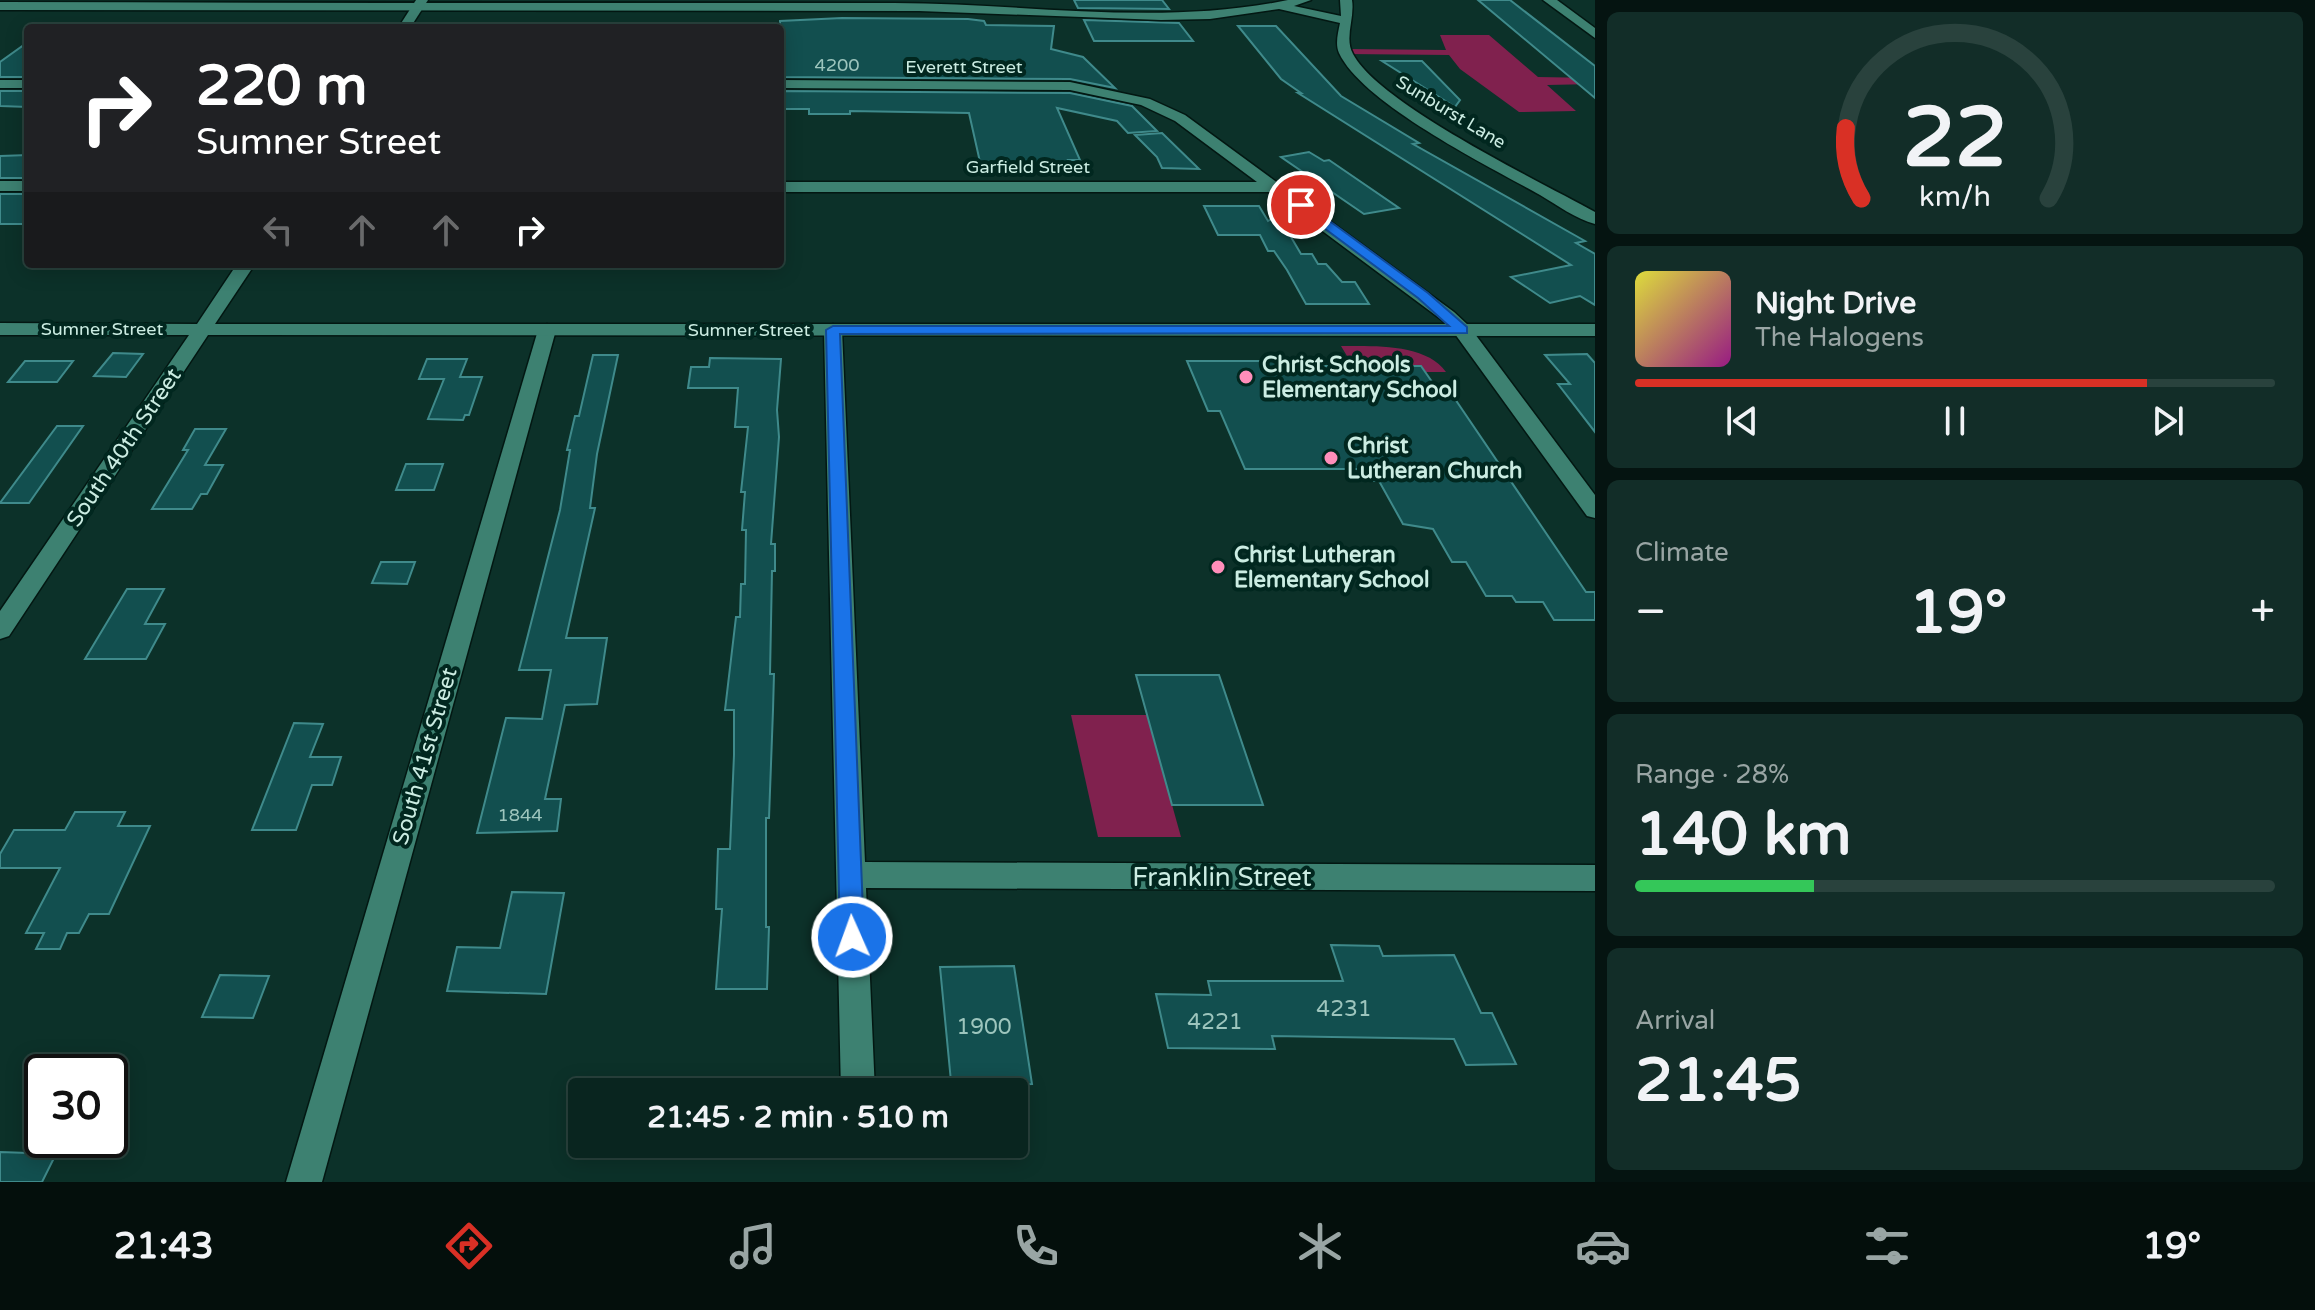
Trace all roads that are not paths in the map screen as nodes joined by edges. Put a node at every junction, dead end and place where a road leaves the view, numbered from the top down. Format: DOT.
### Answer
graph roads {
  1 [pos="1305,0"];
  2 [pos="1346,0"];
  3 [pos="1549,0"];
  4 [pos="23,3"];
  5 [pos="420,3"];
  6 [pos="0,6"];
  7 [pos="1278,6"];
  8 [pos="0,20"];
  9 [pos="1347,21"];
  10 [pos="407,24"];
  11 [pos="1594,33"];
  12 [pos="0,84"];
  13 [pos="24,84"];
  14 [pos="784,84"];
  15 [pos="0,186"];
  16 [pos="24,186"];
  17 [pos="784,187"];
  18 [pos="1276,187"];
  19 [pos="1591,214"];
  20 [pos="243,268"];
  21 [pos="0,329"];
  22 [pos="201,329"];
  23 [pos="547,330"];
  24 [pos="833,330"];
  25 [pos="1462,330"];
  26 [pos="1595,330"];
  27 [pos="1595,511"];
  28 [pos="0,630"];
  29 [pos="850,875"];
  30 [pos="1595,878"];
  31 [pos="857,1078"];
  32 [pos="304,1182"];
  1 -- 7 [label="street"];
  2 -- 9 [label="street, Sunburst Lane"];
  3 -- 11 [label="street"];
  4 -- 5 [label="street"];
  4 -- 6 [label="street"];
  4 -- 8 [label="street"];
  5 -- 7 [label="street"];
  5 -- 10 [label="street"];
  7 -- 9 [label="street"];
  9 -- 19 [label="street, Sunburst Lane"];
  12 -- 13 [label="street"];
  14 -- 18 [label="street, Everett Street"];
  15 -- 16 [label="street"];
  17 -- 18 [label="street, Garfield Street"];
  18 -- 25 [label="street, Everett Street"];
  20 -- 22 [label="street, South 40th Street"];
  21 -- 22 [label="street, Sumner Street"];
  22 -- 23 [label="street, Sumner Street"];
  22 -- 28 [label="street, South 40th Street"];
  23 -- 24 [label="street, Sumner Street"];
  23 -- 32 [label="street, South 41st Street"];
  24 -- 25 [label="street, Sumner Street"];
  24 -- 29 [label="street"];
  25 -- 26 [label="street, Sumner Street"];
  25 -- 27 [label="street, Everett Street"];
  29 -- 30 [label="street, Franklin Street"];
  29 -- 31 [label="street"];
}
